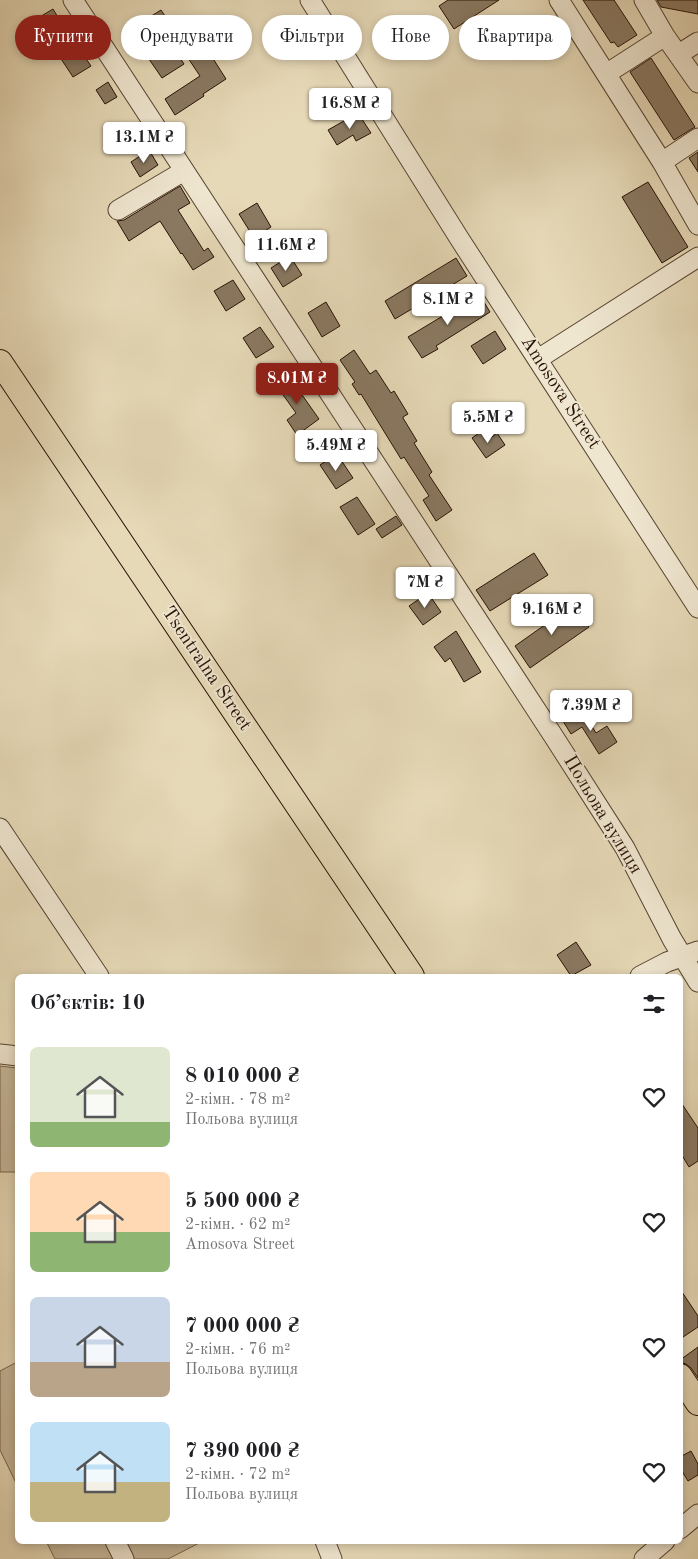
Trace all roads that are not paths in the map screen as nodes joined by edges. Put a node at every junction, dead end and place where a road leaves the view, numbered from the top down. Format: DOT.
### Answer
graph roads {
  1 [pos="73,0"];
  2 [pos="310,0"];
  3 [pos="559,0"];
  4 [pos="644,0"];
  5 [pos="665,36"];
  6 [pos="698,42"];
  7 [pos="679,54"];
  8 [pos="606,74"];
  9 [pos="698,83"];
  10 [pos="698,138"];
  11 [pos="662,162"];
  12 [pos="184,171"];
  13 [pos="118,210"];
  14 [pos="698,225"];
  15 [pos="698,257"];
  16 [pos="538,359"];
  17 [pos="0,362"];
  18 [pos="698,608"];
  19 [pos="0,828"];
  20 [pos="690,954"];
  21 [pos="98,974"];
  22 [pos="411,974"];
  23 [pos="643,974"];
  24 [pos="698,982"];
  25 [pos="0,1054"];
  26 [pos="15,1056"];
  27 [pos="683,1380"];
  28 [pos="698,1403"];
  29 [pos="698,1514"];
  30 [pos="683,1526"];
  31 [pos="116,1544"];
  32 [pos="326,1544"];
  33 [pos="662,1544"];
  34 [pos="124,1559"];
  35 [pos="332,1559"];
  36 [pos="644,1559"];
  1 -- 12 [label="street, Польова вулиця"];
  2 -- 16 [label="street, Amosova Street"];
  3 -- 8 [label="street"];
  4 -- 5 [label="street"];
  5 -- 7 [label="street"];
  5 -- 8 [label="street"];
  6 -- 7 [label="street"];
  7 -- 9 [label="street"];
  8 -- 11 [label="street"];
  10 -- 11 [label="street"];
  11 -- 14 [label="street"];
  12 -- 13 [label="street"];
  12 -- 20 [label="street, Польова вулиця"];
  15 -- 16 [label="street"];
  16 -- 18 [label="street, Amosova Street"];
  17 -- 22 [label="main road, Tsentralna Street"];
  19 -- 21 [label="street"];
  20 -- 23 [label="street"];
  20 -- 24 [label="street, Польова вулиця"];
  25 -- 26 [label="street"];
  27 -- 28 [label="main road"];
  29 -- 30 [label="street"];
  31 -- 34 [label="street"];
  32 -- 35 [label="street"];
  33 -- 36 [label="street"];
}
